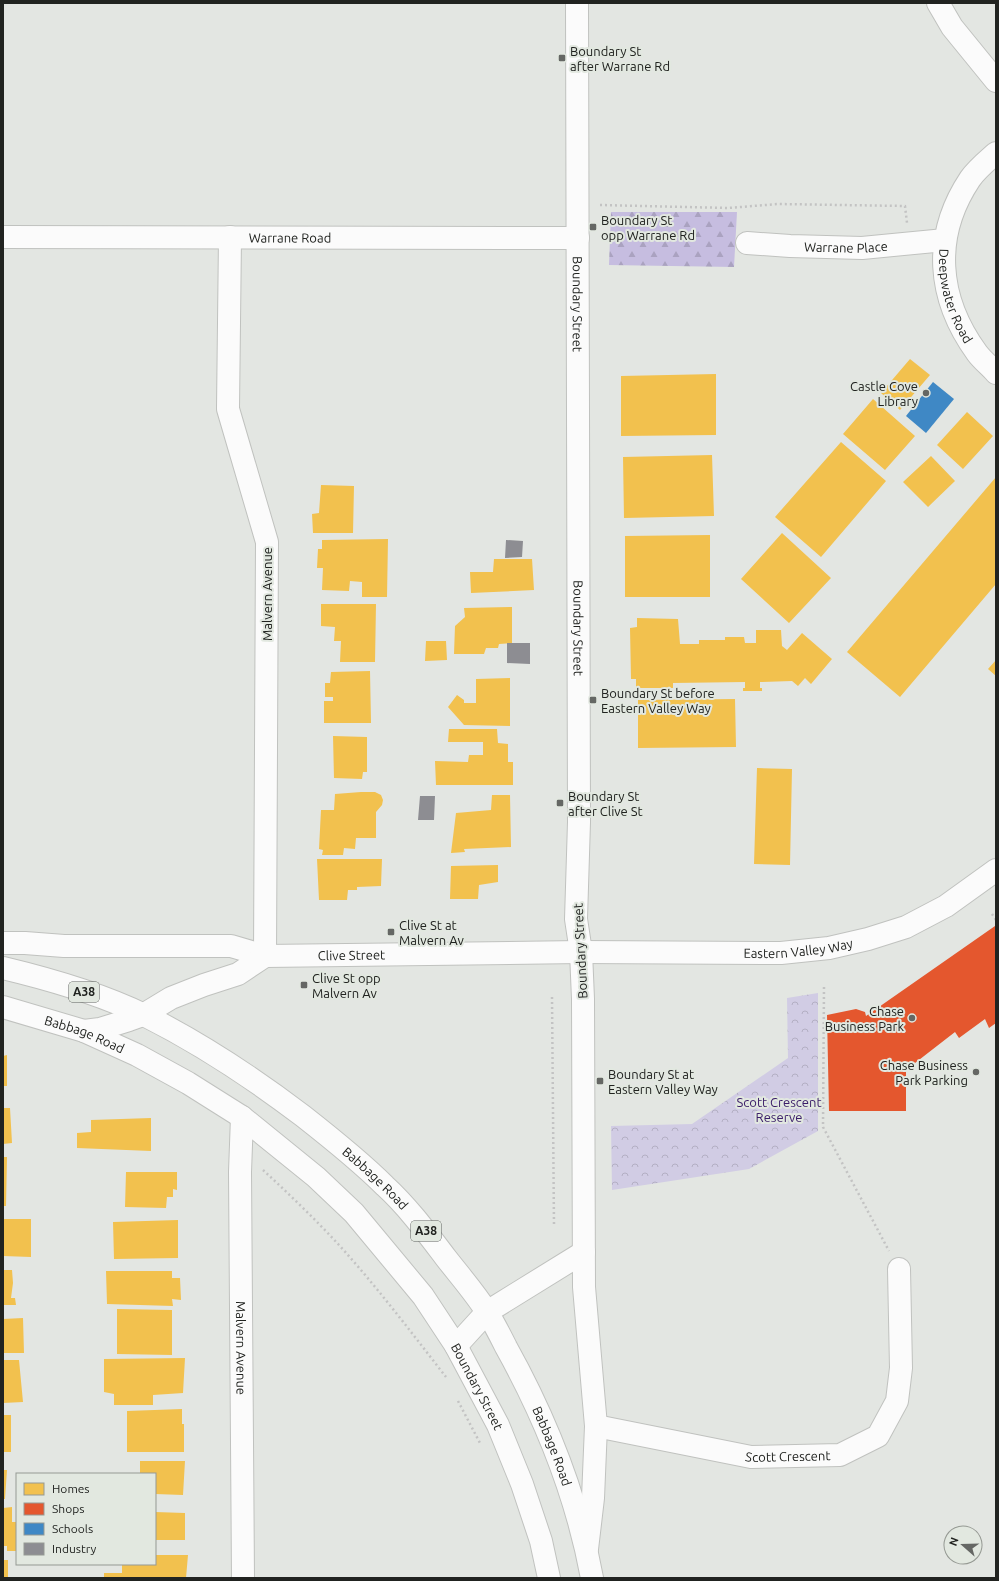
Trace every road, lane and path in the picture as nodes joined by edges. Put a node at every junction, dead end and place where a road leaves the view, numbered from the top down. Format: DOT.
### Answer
graph roads {
  1 [pos="577,3"];
  2 [pos="938,3"];
  3 [pos="996,81"];
  4 [pos="996,153"];
  5 [pos="600,205"];
  6 [pos="905,206"];
  7 [pos="3,237"];
  8 [pos="230,237"];
  9 [pos="578,238"];
  10 [pos="945,240"];
  11 [pos="747,243"];
  12 [pos="996,373"];
  13 [pos="996,870"];
  14 [pos="992,914"];
  15 [pos="996,920"];
  16 [pos="3,943"];
  17 [pos="581,952"];
  18 [pos="265,956"];
  19 [pos="3,968"];
  20 [pos="824,987"];
  21 [pos="552,997"];
  22 [pos="3,1007"];
  23 [pos="143,1015"];
  24 [pos="84,1031"];
  25 [pos="242,1117"];
  26 [pos="258,1166"];
  27 [pos="554,1226"];
  28 [pos="584,1252"];
  29 [pos="899,1269"];
  30 [pos="487,1312"];
  31 [pos="456,1346"];
  32 [pos="446,1377"];
  33 [pos="457,1398"];
  34 [pos="596,1426"];
  35 [pos="481,1445"];
  36 [pos="586,1549"];
  37 [pos="243,1578"];
  38 [pos="549,1578"];
  39 [pos="592,1578"];
  1 -- 9 [label="main road, Boundary Street"];
  2 -- 3 [label="main road"];
  4 -- 10 [label="main road, Deepwater Road"];
  5 -- 6 [label="path"];
  7 -- 8 [label="main road, Warrane Road"];
  8 -- 9 [label="main road, Warrane Road"];
  8 -- 18 [label="main road, Malvern Avenue"];
  9 -- 17 [label="main road, Boundary Street"];
  10 -- 11 [label="main road, Warrane Place"];
  10 -- 12 [label="main road, Deepwater Road"];
  13 -- 17 [label="main road, Eastern Valley Way"];
  14 -- 15 [label="path"];
  16 -- 18 [label="main road, Clive Street"];
  17 -- 18 [label="main road, Clive Street"];
  17 -- 28 [label="main road, Boundary Street"];
  18 -- 23 [label="main road"];
  19 -- 23 [label="main road, Babbage Road / A38"];
  20 -- 29 [label="path"];
  21 -- 27 [label="path"];
  22 -- 24 [label="main road, Babbage Road"];
  23 -- 24 [label="main road"];
  23 -- 30 [label="main road, Babbage Road / A38"];
  24 -- 25 [label="main road, Babbage Road"];
  25 -- 31 [label="main road, Babbage Road"];
  25 -- 37 [label="main road, Malvern Avenue"];
  26 -- 32 [label="path"];
  28 -- 30 [label="main road, Boundary Street"];
  28 -- 34 [label="main road, Boundary Street"];
  29 -- 34 [label="main road, Scott Crescent"];
  30 -- 31 [label="main road, Boundary Street"];
  30 -- 36 [label="main road, Babbage Road / A38"];
  31 -- 38 [label="main road, Boundary Street"];
  33 -- 35 [label="path"];
  34 -- 36 [label="main road, Boundary Street"];
  36 -- 39 [label="main road, Boundary Street / A38"];
}
